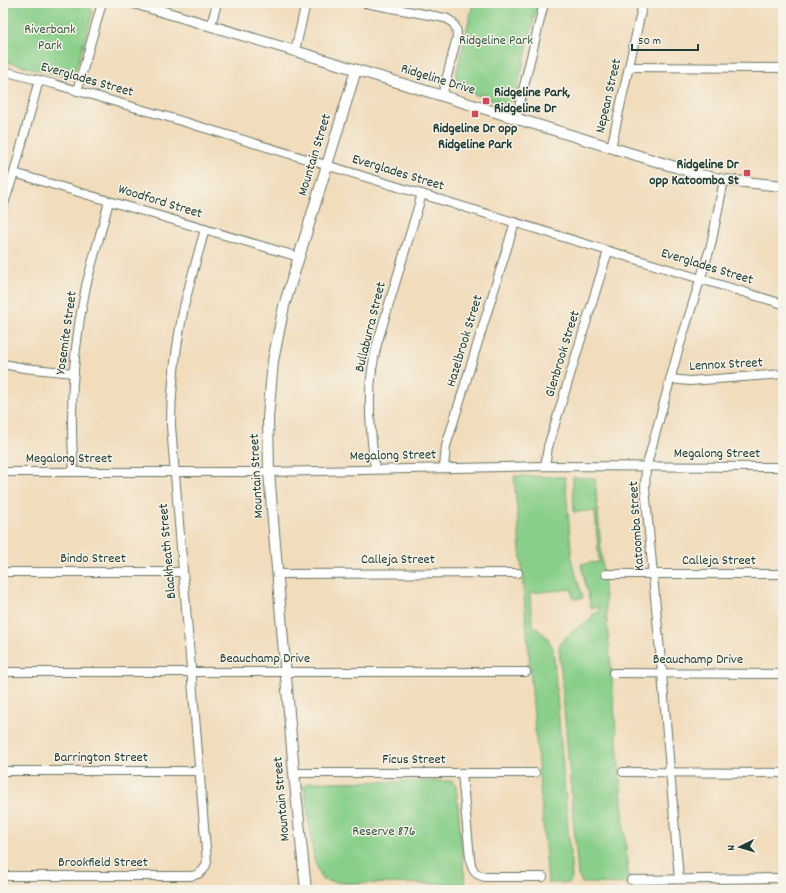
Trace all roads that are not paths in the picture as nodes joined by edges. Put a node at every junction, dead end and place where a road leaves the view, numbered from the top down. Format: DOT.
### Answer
graph roads {
  1 [pos="102,3"];
  2 [pos="134,3"];
  3 [pos="217,3"];
  4 [pos="306,3"];
  5 [pos="364,3"];
  6 [pos="544,3"];
  7 [pos="643,3"];
  8 [pos="211,25"];
  9 [pos="295,50"];
  10 [pos="630,67"];
  11 [pos="783,68"];
  12 [pos="356,70"];
  13 [pos="3,71"];
  14 [pos="39,80"];
  15 [pos="76,91"];
  16 [pos="442,96"];
  17 [pos="516,118"];
  18 [pos="611,148"];
  19 [pos="326,164"];
  20 [pos="14,173"];
  21 [pos="724,180"];
  22 [pos="783,186"];
  23 [pos="422,194"];
  24 [pos="109,201"];
  25 [pos="3,207"];
  26 [pos="515,222"];
  27 [pos="205,229"];
  28 [pos="608,251"];
  29 [pos="298,257"];
  30 [pos="701,279"];
  31 [pos="783,304"];
  32 [pos="3,364"];
  33 [pos="74,373"];
  34 [pos="783,374"];
  35 [pos="670,379"];
  36 [pos="545,466"];
  37 [pos="783,467"];
  38 [pos="444,468"];
  39 [pos="646,468"];
  40 [pos="375,469"];
  41 [pos="3,472"];
  42 [pos="74,472"];
  43 [pos="175,472"];
  44 [pos="269,472"];
  45 [pos="3,572"];
  46 [pos="183,572"];
  47 [pos="518,573"];
  48 [pos="278,574"];
  49 [pos="606,574"];
  50 [pos="654,574"];
  51 [pos="783,574"];
  52 [pos="3,672"];
  53 [pos="191,672"];
  54 [pos="286,672"];
  55 [pos="526,672"];
  56 [pos="613,673"];
  57 [pos="662,673"];
  58 [pos="783,674"];
  59 [pos="3,771"];
  60 [pos="199,771"];
  61 [pos="622,772"];
  62 [pos="670,772"];
  63 [pos="294,773"];
  64 [pos="462,773"];
  65 [pos="535,773"];
  66 [pos="783,773"];
  67 [pos="203,871"];
  68 [pos="3,876"];
  69 [pos="543,877"];
  70 [pos="783,878"];
  71 [pos="679,879"];
  72 [pos="631,880"];
  73 [pos="306,890"];
  1 -- 15 [label="street"];
  2 -- 8 [label="street, Ridgeline Drive"];
  3 -- 8 [label="street"];
  4 -- 9 [label="street"];
  5 -- 16 [label="street"];
  6 -- 17 [label="street"];
  7 -- 10 [label="street, Nepean Street"];
  8 -- 9 [label="street, Ridgeline Drive"];
  9 -- 12 [label="street, Ridgeline Drive"];
  10 -- 11 [label="street"];
  10 -- 18 [label="street, Nepean Street"];
  12 -- 16 [label="street, Ridgeline Drive"];
  12 -- 19 [label="street, Mountain Street"];
  13 -- 14 [label="street, Everglades Street"];
  14 -- 15 [label="street, Everglades Street"];
  14 -- 20 [label="street"];
  15 -- 19 [label="street, Everglades Street"];
  16 -- 17 [label="street, Ridgeline Drive"];
  17 -- 18 [label="street, Ridgeline Drive"];
  18 -- 21 [label="street, Ridgeline Drive"];
  19 -- 23 [label="street, Everglades Street"];
  19 -- 29 [label="street, Mountain Street"];
  20 -- 24 [label="street, Woodford Street"];
  20 -- 25 [label="street"];
  21 -- 22 [label="street, Ridgeline Drive"];
  21 -- 30 [label="street, Katoomba Street"];
  23 -- 26 [label="street, Everglades Street"];
  23 -- 40 [label="street, Bullaburra Street"];
  24 -- 27 [label="street, Woodford Street"];
  24 -- 33 [label="street, Yosemite Street"];
  26 -- 28 [label="street, Everglades Street"];
  26 -- 38 [label="street, Hazelbrook Street"];
  27 -- 29 [label="street, Woodford Street"];
  27 -- 43 [label="street, Blackheath Street"];
  28 -- 30 [label="street, Everglades Street"];
  28 -- 36 [label="street, Glenbrook Street"];
  29 -- 44 [label="street, Mountain Street"];
  30 -- 31 [label="street, Everglades Street"];
  30 -- 35 [label="street, Katoomba Street"];
  32 -- 33 [label="street"];
  33 -- 42 [label="street, Yosemite Street"];
  34 -- 35 [label="street, Lennox Street"];
  35 -- 39 [label="street, Katoomba Street"];
  36 -- 38 [label="street, Megalong Street"];
  36 -- 39 [label="street, Megalong Street"];
  37 -- 39 [label="street, Megalong Street"];
  38 -- 40 [label="street, Megalong Street"];
  39 -- 50 [label="street, Katoomba Street"];
  40 -- 44 [label="street, Megalong Street"];
  41 -- 42 [label="street, Megalong Street"];
  42 -- 43 [label="street, Megalong Street"];
  43 -- 44 [label="street, Megalong Street"];
  43 -- 46 [label="street, Blackheath Street"];
  44 -- 48 [label="street, Mountain Street"];
  45 -- 46 [label="street, Bindo Street"];
  46 -- 53 [label="street, Blackheath Street"];
  47 -- 48 [label="street, Calleja Street"];
  48 -- 54 [label="street, Mountain Street"];
  49 -- 50 [label="street, Calleja Street"];
  50 -- 51 [label="street, Calleja Street"];
  50 -- 57 [label="street, Katoomba Street"];
  52 -- 53 [label="street, Beauchamp Drive"];
  53 -- 54 [label="street, Beauchamp Drive"];
  53 -- 60 [label="street, Blackheath Street"];
  54 -- 55 [label="street, Beauchamp Drive"];
  54 -- 63 [label="street, Mountain Street"];
  56 -- 57 [label="street, Beauchamp Drive"];
  57 -- 58 [label="street, Beauchamp Drive"];
  57 -- 62 [label="street, Katoomba Street"];
  59 -- 60 [label="street, Barrington Street"];
  60 -- 67 [label="street, Blackheath Street"];
  61 -- 62 [label="street"];
  62 -- 66 [label="street"];
  62 -- 71 [label="street, Katoomba Street"];
  63 -- 64 [label="street, Ficus Street"];
  63 -- 73 [label="street, Mountain Street"];
  64 -- 65 [label="street, Ficus Street"];
  64 -- 69 [label="street"];
  67 -- 68 [label="street, Brookfield Street"];
  70 -- 71 [label="street"];
  71 -- 72 [label="street"];
}
